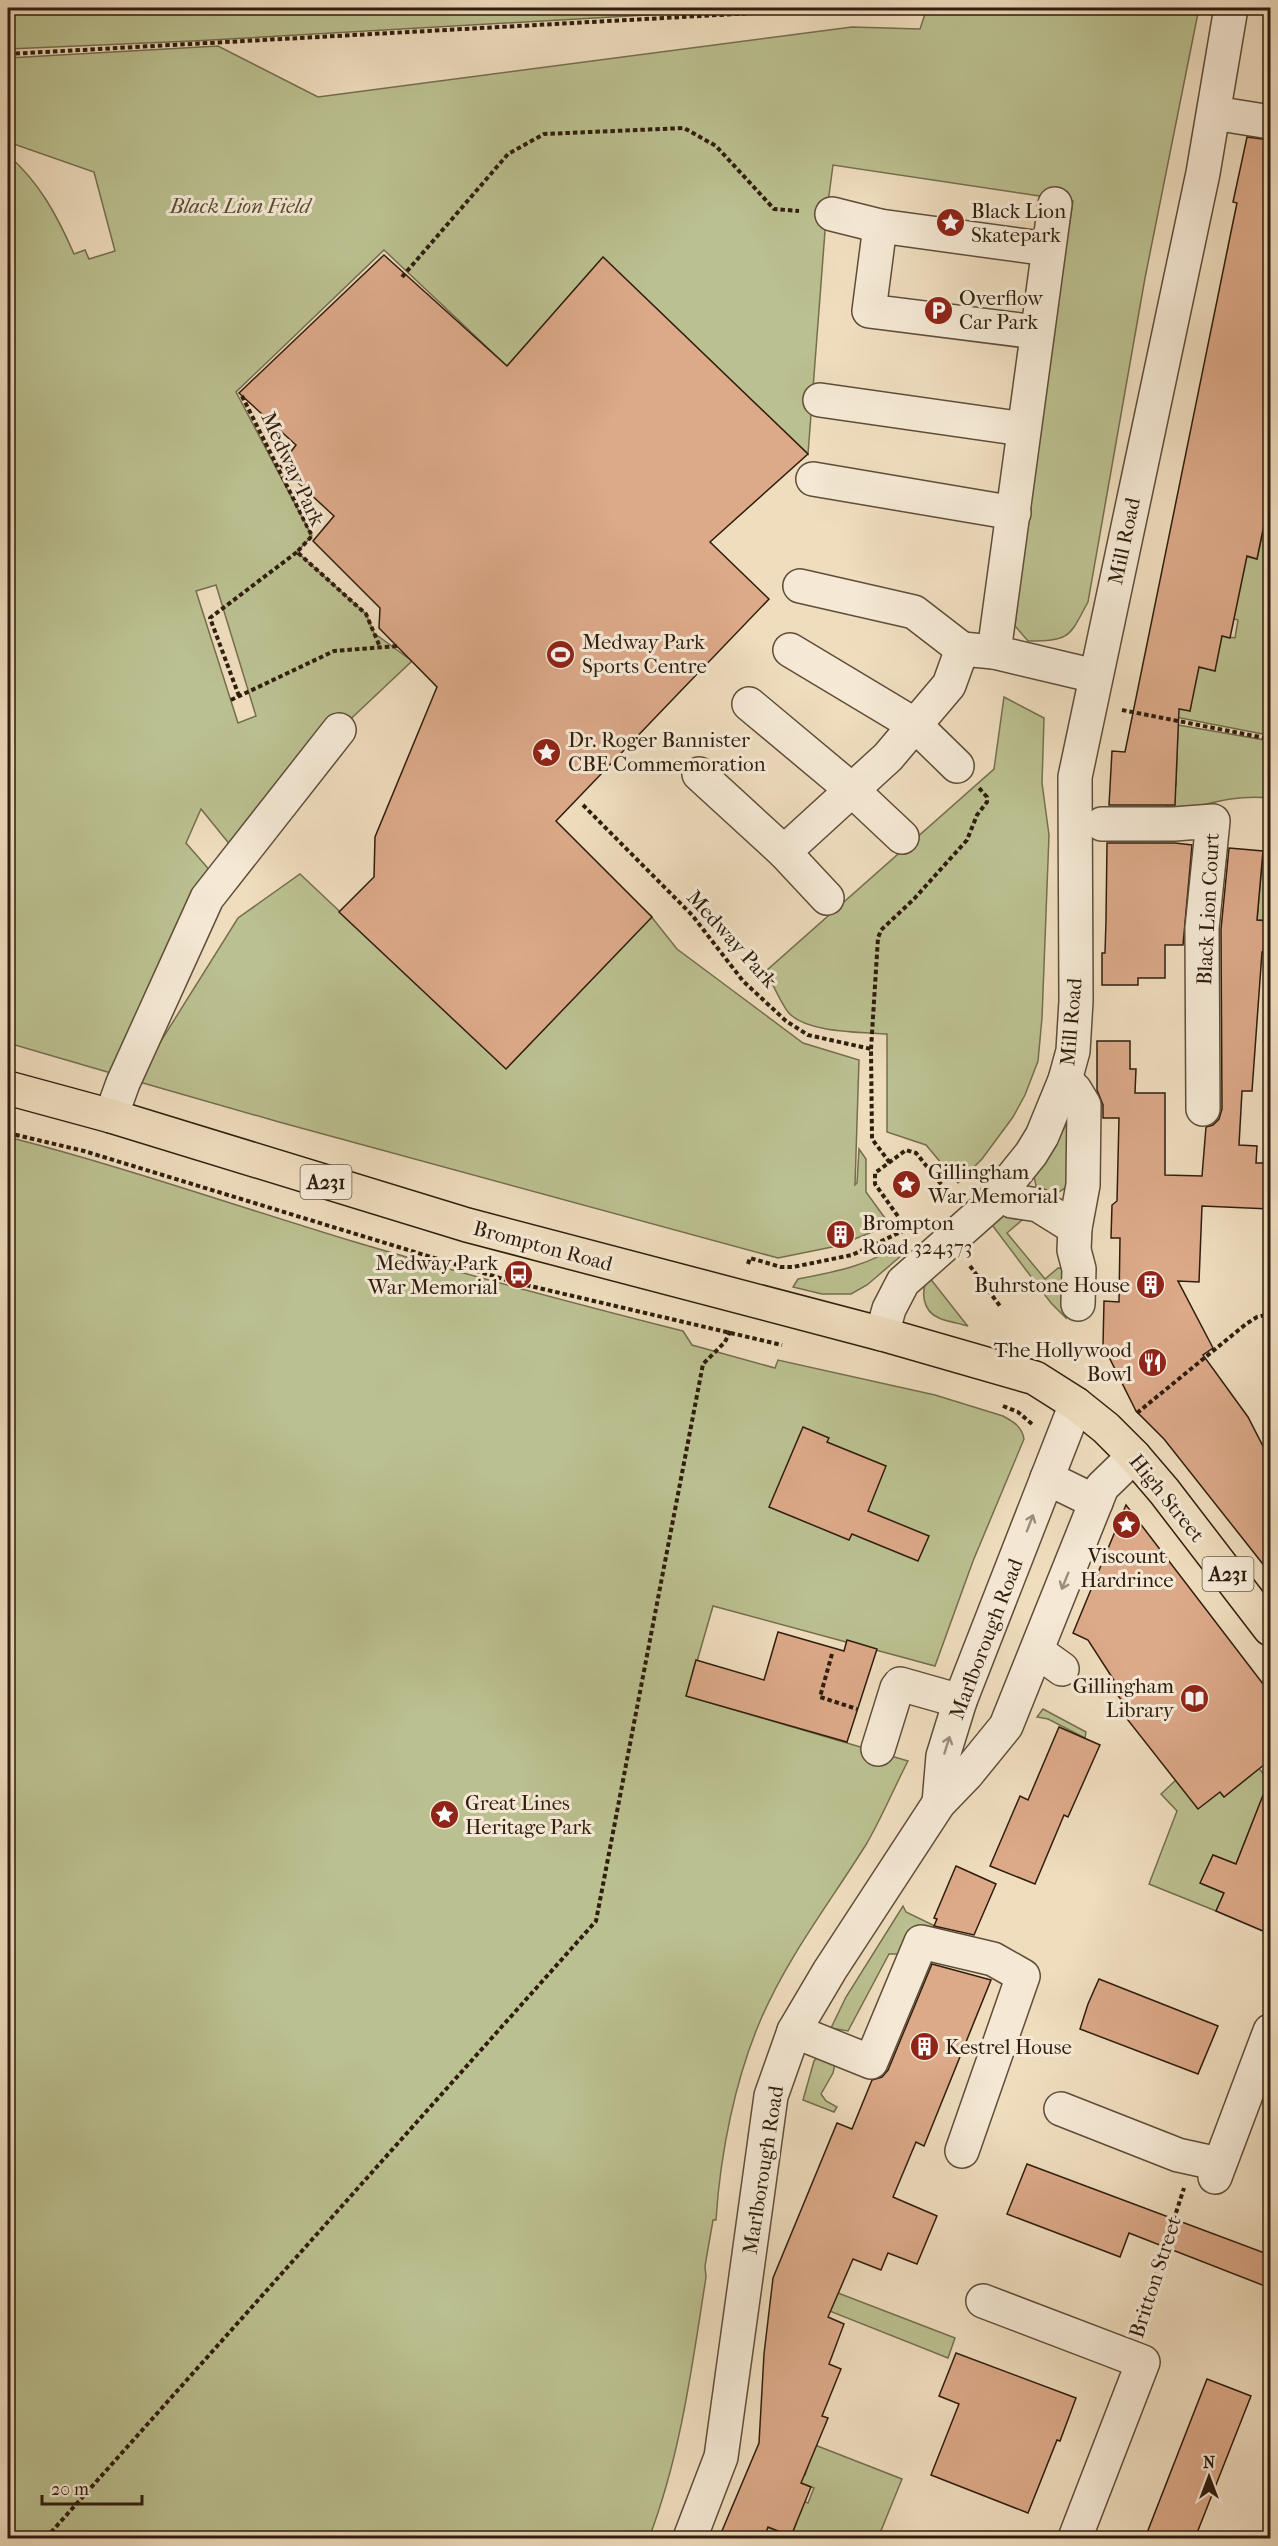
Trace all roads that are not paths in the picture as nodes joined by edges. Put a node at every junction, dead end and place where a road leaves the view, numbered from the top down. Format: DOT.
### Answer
graph roads {
  1 [pos="1231,8"];
  2 [pos="1214,113"];
  3 [pos="1270,122"];
  4 [pos="1055,204"];
  5 [pos="832,214"];
  6 [pos="880,226"];
  7 [pos="1048,249"];
  8 [pos="1036,332"];
  9 [pos="820,400"];
  10 [pos="1023,429"];
  11 [pos="813,479"];
  12 [pos="1014,513"];
  13 [pos="800,586"];
  14 [pos="962,649"];
  15 [pos="790,650"];
  16 [pos="994,652"];
  17 [pos="1095,676"];
  18 [pos="749,704"];
  19 [pos="915,725"];
  20 [pos="339,730"];
  21 [pos="957,766"];
  22 [pos="699,774"];
  23 [pos="852,790"];
  24 [pos="1102,824"];
  25 [pos="902,837"];
  26 [pos="784,852"];
  27 [pos="826,898"];
  28 [pos="1065,1080"];
  29 [pos="8,1088"];
  30 [pos="1203,1108"];
  31 [pos="111,1116"];
  32 [pos="1002,1191"];
  33 [pos="1075,1228"];
  34 [pos="1078,1304"];
  35 [pos="882,1334"];
  36 [pos="1076,1404"];
  37 [pos="1134,1456"];
  38 [pos="1047,1478"];
  39 [pos="1096,1503"];
  40 [pos="1270,1629"];
  41 [pos="960,1701"];
  42 [pos="878,1749"];
  43 [pos="939,1803"];
  44 [pos="794,2031"];
  45 [pos="1270,2031"];
  46 [pos="1061,2109"];
  47 [pos="962,2151"];
  48 [pos="983,2301"];
  49 [pos="690,2538"];
  50 [pos="1075,2538"];
  1 -- 2 [label="street, Mill Road"];
  2 -- 3 [label="street"];
  2 -- 17 [label="street, Mill Road"];
  4 -- 7 [label="street"];
  5 -- 6 [label="street"];
  6 -- 7 [label="street"];
  6 -- 8 [label="street"];
  7 -- 8 [label="street"];
  8 -- 10 [label="street"];
  9 -- 10 [label="street"];
  10 -- 12 [label="street"];
  11 -- 12 [label="street"];
  12 -- 16 [label="street"];
  13 -- 14 [label="street"];
  14 -- 16 [label="street"];
  14 -- 19 [label="street"];
  15 -- 19 [label="street"];
  16 -- 17 [label="street"];
  17 -- 28 [label="street, Mill Road"];
  18 -- 23 [label="street"];
  19 -- 21 [label="street"];
  19 -- 23 [label="street"];
  20 -- 31 [label="street"];
  22 -- 26 [label="street"];
  23 -- 25 [label="street"];
  23 -- 26 [label="street"];
  24 -- 30 [label="street, Black Lion Court"];
  26 -- 27 [label="street"];
  28 -- 32 [label="street, Mill Road"];
  28 -- 33 [label="street, Mill Road"];
  29 -- 31 [label="main road, Brompton Road / A231"];
  31 -- 35 [label="main road, Brompton Road / A231"];
  32 -- 33 [label="street"];
  32 -- 35 [label="street, Mill Road"];
  33 -- 34 [label="street, Mill Road"];
  35 -- 36 [label="main road, Brompton Road / A231"];
  36 -- 37 [label="main road, High Street / A231"];
  36 -- 38 [label="street, Marlborough Road"];
  37 -- 39 [label="street, Marlborough Road"];
  37 -- 40 [label="main road, High Street / A231"];
  38 -- 39 [label="street"];
  41 -- 38 [label="street, Marlborough Road, one-way"];
  39 -- 43 [label="street, Marlborough Road, one-way"];
  41 -- 42 [label="street"];
  43 -- 41 [label="street, Marlborough Road, one-way"];
  43 -- 44 [label="street, Marlborough Road"];
  44 -- 47 [label="street"];
  44 -- 49 [label="street, Marlborough Road"];
  45 -- 46 [label="street"];
  48 -- 50 [label="street, Britton Street"];
}
